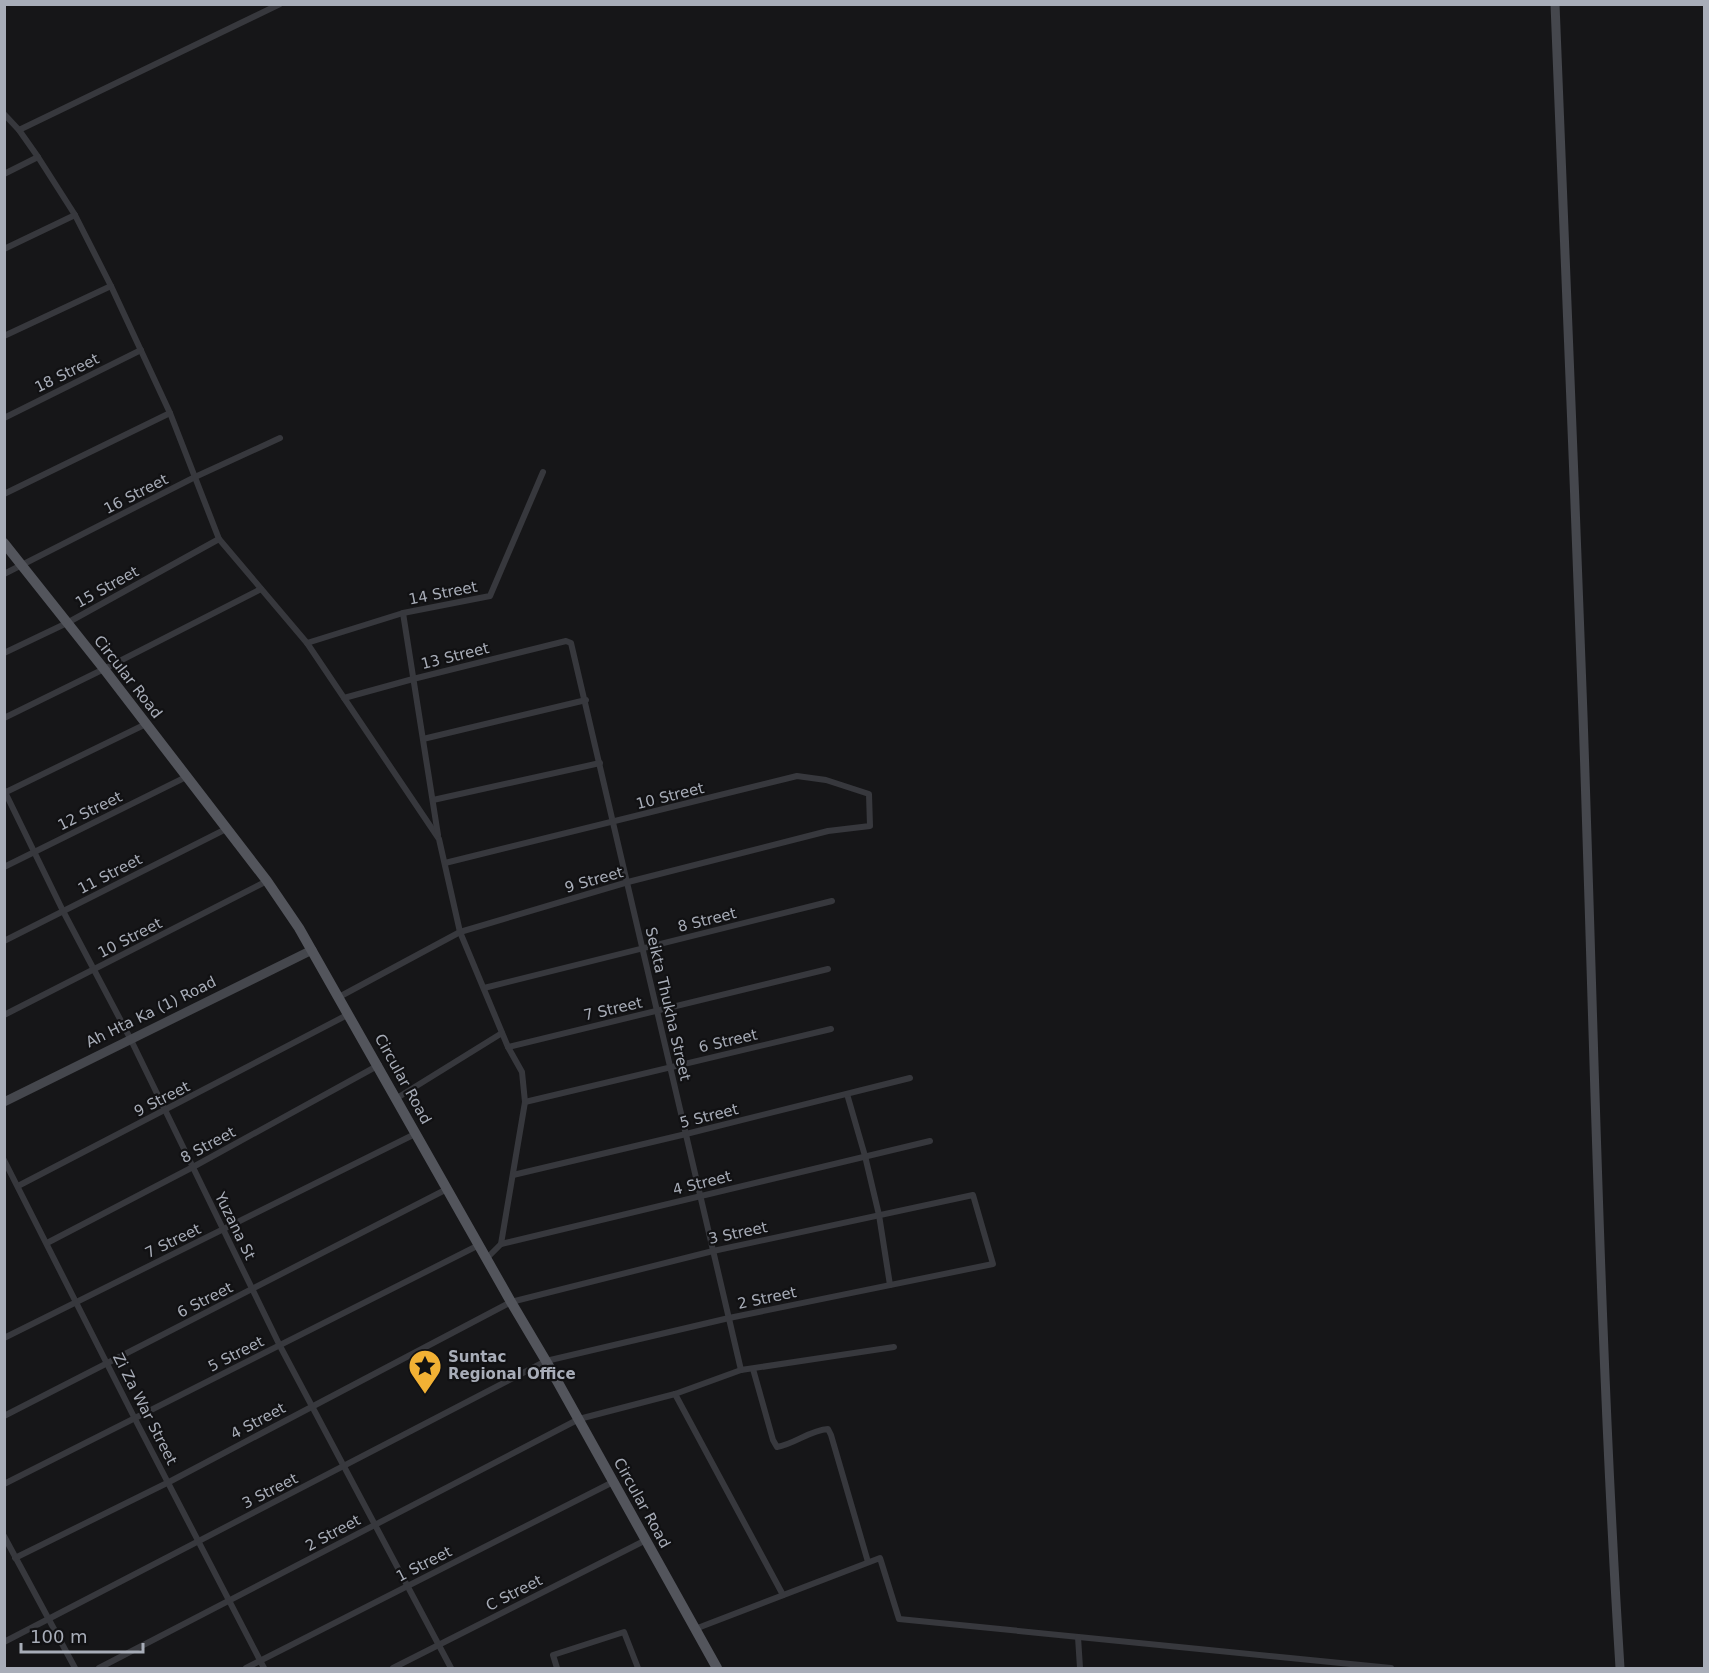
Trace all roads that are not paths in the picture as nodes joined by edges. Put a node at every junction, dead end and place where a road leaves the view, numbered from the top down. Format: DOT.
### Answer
graph roads {
  1 [pos="280,4"];
  2 [pos="1556,4"];
  3 [pos="4,114"];
  4 [pos="19,129"];
  5 [pos="38,157"];
  6 [pos="4,174"];
  7 [pos="75,215"];
  8 [pos="4,249"];
  9 [pos="111,286"];
  10 [pos="4,336"];
  11 [pos="141,350"];
  12 [pos="170,412"];
  13 [pos="4,418"];
  14 [pos="280,438"];
  15 [pos="543,472"];
  16 [pos="195,477"];
  17 [pos="4,494"];
  18 [pos="219,539"];
  19 [pos="4,543"];
  20 [pos="22,565"];
  21 [pos="4,574"];
  22 [pos="261,589"];
  23 [pos="403,613"];
  24 [pos="67,623"];
  25 [pos="308,643"];
  26 [pos="572,643"];
  27 [pos="4,653"];
  28 [pos="104,669"];
  29 [pos="413,679"];
  30 [pos="344,698"];
  31 [pos="586,700"];
  32 [pos="4,718"];
  33 [pos="146,723"];
  34 [pos="423,739"];
  35 [pos="600,763"];
  36 [pos="186,777"];
  37 [pos="5,792"];
  38 [pos="433,800"];
  39 [pos="614,822"];
  40 [pos="870,826"];
  41 [pos="226,829"];
  42 [pos="439,839"];
  43 [pos="34,852"];
  44 [pos="444,863"];
  45 [pos="4,867"];
  46 [pos="267,881"];
  47 [pos="628,882"];
  48 [pos="832,902"];
  49 [pos="63,911"];
  50 [pos="460,932"];
  51 [pos="4,940"];
  52 [pos="643,948"];
  53 [pos="312,950"];
  54 [pos="828,969"];
  55 [pos="94,970"];
  56 [pos="484,988"];
  57 [pos="339,997"];
  58 [pos="658,1011"];
  59 [pos="349,1014"];
  60 [pos="4,1015"];
  61 [pos="831,1029"];
  62 [pos="502,1033"];
  63 [pos="130,1038"];
  64 [pos="508,1047"];
  65 [pos="379,1065"];
  66 [pos="671,1067"];
  67 [pos="910,1078"];
  68 [pos="847,1094"];
  69 [pos="397,1098"];
  70 [pos="4,1101"];
  71 [pos="525,1102"];
  72 [pos="165,1111"];
  73 [pos="417,1133"];
  74 [pos="686,1134"];
  75 [pos="930,1141"];
  76 [pos="865,1156"];
  77 [pos="4,1160"];
  78 [pos="193,1167"];
  79 [pos="513,1175"];
  80 [pos="18,1186"];
  81 [pos="448,1188"];
  82 [pos="700,1196"];
  83 [pos="879,1215"];
  84 [pos="224,1229"];
  85 [pos="47,1243"];
  86 [pos="501,1244"];
  87 [pos="479,1245"];
  88 [pos="713,1251"];
  89 [pos="486,1259"];
  90 [pos="993,1264"];
  91 [pos="890,1285"];
  92 [pos="252,1289"];
  93 [pos="77,1302"];
  94 [pos="511,1302"];
  95 [pos="729,1318"];
  96 [pos="4,1338"];
  97 [pos="280,1346"];
  98 [pos="894,1347"];
  99 [pos="546,1361"];
  100 [pos="108,1363"];
  101 [pos="753,1369"];
  102 [pos="741,1370"];
  103 [pos="675,1394"];
  104 [pos="312,1406"];
  105 [pos="4,1416"];
  106 [pos="135,1419"];
  107 [pos="579,1419"];
  108 [pos="344,1466"];
  109 [pos="168,1482"];
  110 [pos="613,1482"];
  111 [pos="4,1484"];
  112 [pos="375,1524"];
  113 [pos="4,1536"];
  114 [pos="645,1540"];
  115 [pos="199,1541"];
  116 [pos="15,1558"];
  117 [pos="868,1562"];
  118 [pos="408,1586"];
  119 [pos="783,1595"];
  120 [pos="229,1601"];
  121 [pos="49,1618"];
  122 [pos="694,1629"];
  123 [pos="1078,1637"];
  124 [pos="4,1642"];
  125 [pos="439,1644"];
  126 [pos="260,1661"];
  127 [pos="75,1668"];
  128 [pos="99,1668"];
  129 [pos="246,1668"];
  130 [pos="264,1668"];
  131 [pos="393,1668"];
  132 [pos="452,1668"];
  133 [pos="557,1668"];
  134 [pos="638,1668"];
  135 [pos="717,1668"];
  136 [pos="1080,1668"];
  137 [pos="1369,1668"];
  138 [pos="1391,1668"];
  139 [pos="1620,1668"];
  1 -- 4 [label="street"];
  2 -- 139 [label="street"];
  3 -- 4 [label="street"];
  4 -- 5 [label="street"];
  5 -- 6 [label="street"];
  5 -- 7 [label="street"];
  7 -- 8 [label="street"];
  7 -- 9 [label="street"];
  9 -- 10 [label="street"];
  9 -- 11 [label="street"];
  11 -- 12 [label="street"];
  11 -- 13 [label="street, 18 Street"];
  12 -- 16 [label="street"];
  12 -- 17 [label="street"];
  14 -- 16 [label="street, 16 Street"];
  15 -- 23 [label="street, 14 Street"];
  16 -- 18 [label="street"];
  16 -- 20 [label="street, 16 Street"];
  18 -- 22 [label="street"];
  18 -- 24 [label="street, 15 Street"];
  19 -- 20 [label="main road, Circular Road"];
  20 -- 21 [label="street, 16 Street"];
  20 -- 24 [label="main road, Circular Road"];
  22 -- 25 [label="street"];
  22 -- 28 [label="street"];
  23 -- 25 [label="street, 14 Street"];
  23 -- 29 [label="street"];
  24 -- 27 [label="street, 15 Street"];
  24 -- 28 [label="main road, Circular Road"];
  25 -- 30 [label="street"];
  26 -- 29 [label="street, 13 Street"];
  26 -- 31 [label="street, Seikta Thukha Street"];
  28 -- 32 [label="street"];
  28 -- 33 [label="main road, Circular Road"];
  29 -- 30 [label="street, 13 Street"];
  29 -- 34 [label="street"];
  30 -- 42 [label="street"];
  31 -- 34 [label="street"];
  31 -- 35 [label="street, Seikta Thukha Street"];
  33 -- 36 [label="main road, Circular Road"];
  33 -- 37 [label="street"];
  34 -- 38 [label="street"];
  35 -- 38 [label="street"];
  35 -- 39 [label="street, Seikta Thukha Street"];
  36 -- 41 [label="main road, Circular Road"];
  36 -- 43 [label="street, 12 Street"];
  37 -- 43 [label="street, Yuzana St"];
  38 -- 42 [label="street"];
  39 -- 40 [label="street, 10 Street"];
  39 -- 44 [label="street, 10 Street"];
  39 -- 47 [label="street, Seikta Thukha Street"];
  40 -- 47 [label="street, 9 Street"];
  41 -- 46 [label="main road, Circular Road"];
  41 -- 49 [label="street, 11 Street"];
  42 -- 44 [label="street"];
  43 -- 45 [label="street, 12 Street"];
  43 -- 49 [label="street, Yuzana St"];
  44 -- 50 [label="street"];
  46 -- 53 [label="main road, Circular Road"];
  46 -- 55 [label="street, 10 Street"];
  47 -- 50 [label="street, 9 Street"];
  47 -- 52 [label="street, Seikta Thukha Street"];
  48 -- 52 [label="street, 8 Street"];
  49 -- 51 [label="street, 11 Street"];
  49 -- 55 [label="street, Yuzana St"];
  50 -- 56 [label="street"];
  50 -- 57 [label="street, 9 Street"];
  52 -- 56 [label="street, 8 Street"];
  52 -- 58 [label="street, Seikta Thukha Street"];
  53 -- 57 [label="main road, Circular Road"];
  53 -- 63 [label="street, Ah Hta Ka (1) Road"];
  54 -- 58 [label="street, 7 Street"];
  55 -- 60 [label="street, 10 Street"];
  55 -- 63 [label="street, Yuzana St"];
  56 -- 62 [label="street"];
  57 -- 59 [label="main road, Circular Road"];
  58 -- 64 [label="street, 7 Street"];
  58 -- 66 [label="street, Seikta Thukha Street"];
  59 -- 65 [label="main road, Circular Road"];
  59 -- 72 [label="street, 9 Street"];
  61 -- 66 [label="street, 6 Street"];
  62 -- 64 [label="street"];
  62 -- 69 [label="street"];
  63 -- 70 [label="street, Ah Hta Ka (1) Road"];
  63 -- 72 [label="street, Yuzana St"];
  64 -- 71 [label="street"];
  65 -- 69 [label="main road, Circular Road"];
  65 -- 78 [label="street, 8 Street"];
  66 -- 71 [label="street, 6 Street"];
  66 -- 74 [label="street, Seikta Thukha Street"];
  67 -- 68 [label="street, 5 Street"];
  68 -- 74 [label="street, 5 Street"];
  68 -- 76 [label="street"];
  69 -- 73 [label="main road, Circular Road"];
  71 -- 79 [label="street"];
  72 -- 78 [label="street, Yuzana St"];
  72 -- 80 [label="street, 9 Street"];
  73 -- 81 [label="main road, Circular Road"];
  73 -- 84 [label="street, 7 Street"];
  74 -- 79 [label="street, 5 Street"];
  74 -- 82 [label="street, Seikta Thukha Street"];
  75 -- 76 [label="street, 4 Street"];
  76 -- 82 [label="street, 4 Street"];
  76 -- 83 [label="street"];
  77 -- 80 [label="street, Zi Za War Street"];
  78 -- 84 [label="street, Yuzana St"];
  78 -- 85 [label="street, 8 Street"];
  79 -- 86 [label="street"];
  80 -- 85 [label="street, Zi Za War Street"];
  81 -- 87 [label="main road, Circular Road"];
  81 -- 92 [label="street, 6 Street"];
  82 -- 86 [label="street, 4 Street"];
  82 -- 88 [label="street, Seikta Thukha Street"];
  83 -- 88 [label="street, 3 Street"];
  83 -- 90 [label="street, 3 Street"];
  83 -- 91 [label="street"];
  84 -- 92 [label="street, Yuzana St"];
  84 -- 93 [label="street, 7 Street"];
  85 -- 93 [label="street, Zi Za War Street"];
  86 -- 89 [label="street"];
  87 -- 89 [label="main road, Circular Road"];
  87 -- 97 [label="street, 5 Street"];
  88 -- 94 [label="street, 3 Street"];
  88 -- 95 [label="street, Seikta Thukha Street"];
  89 -- 94 [label="main road, Circular Road"];
  90 -- 91 [label="street, 2 Street"];
  91 -- 95 [label="street, 2 Street"];
  92 -- 97 [label="street, Yuzana St"];
  92 -- 100 [label="street, 6 Street"];
  93 -- 96 [label="street, 7 Street"];
  93 -- 100 [label="street, Zi Za War Street"];
  94 -- 99 [label="main road, Circular Road"];
  94 -- 104 [label="street, 4 Street"];
  95 -- 99 [label="street, 2 Street"];
  95 -- 102 [label="street, Seikta Thukha Street"];
  97 -- 104 [label="street, Yuzana St"];
  97 -- 106 [label="street, 5 Street"];
  98 -- 101 [label="street"];
  99 -- 107 [label="main road, Circular Road"];
  99 -- 108 [label="street, 3 Street"];
  100 -- 105 [label="street, 6 Street"];
  100 -- 106 [label="street, Zi Za War Street"];
  101 -- 102 [label="street"];
  101 -- 117 [label="street"];
  102 -- 103 [label="street"];
  103 -- 107 [label="street"];
  103 -- 119 [label="street"];
  104 -- 108 [label="street, Yuzana St"];
  104 -- 109 [label="street, 4 Street"];
  106 -- 109 [label="street, Zi Za War Street"];
  106 -- 111 [label="street, 5 Street"];
  107 -- 110 [label="main road, Circular Road"];
  107 -- 112 [label="street, 2 Street"];
  108 -- 112 [label="street, Yuzana St"];
  108 -- 115 [label="street, 3 Street"];
  109 -- 115 [label="street, Zi Za War Street"];
  109 -- 116 [label="street, 4 Street"];
  110 -- 114 [label="main road, Circular Road"];
  110 -- 118 [label="street, 1 Street"];
  112 -- 118 [label="street, Yuzana St"];
  112 -- 120 [label="street, 2 Street"];
  113 -- 116 [label="street"];
  114 -- 122 [label="main road, Circular Road"];
  114 -- 125 [label="street, C Street"];
  115 -- 120 [label="street, Zi Za War Street"];
  115 -- 121 [label="street, 3 Street"];
  116 -- 121 [label="street"];
  117 -- 119 [label="street"];
  117 -- 123 [label="street"];
  118 -- 125 [label="street, Yuzana St"];
  118 -- 126 [label="street, 1 Street"];
  119 -- 122 [label="street"];
  120 -- 126 [label="street, Zi Za War Street"];
  120 -- 128 [label="street, 2 Street"];
  121 -- 124 [label="street, 3 Street"];
  121 -- 127 [label="street"];
  122 -- 135 [label="main road, Circular Road"];
  123 -- 136 [label="street"];
  123 -- 137 [label="street"];
  125 -- 131 [label="street, C Street"];
  125 -- 132 [label="street, Yuzana St"];
  126 -- 129 [label="street, 1 Street"];
  126 -- 130 [label="street, Zi Za War Street"];
  133 -- 134 [label="street"];
  137 -- 138 [label="street"];
}
